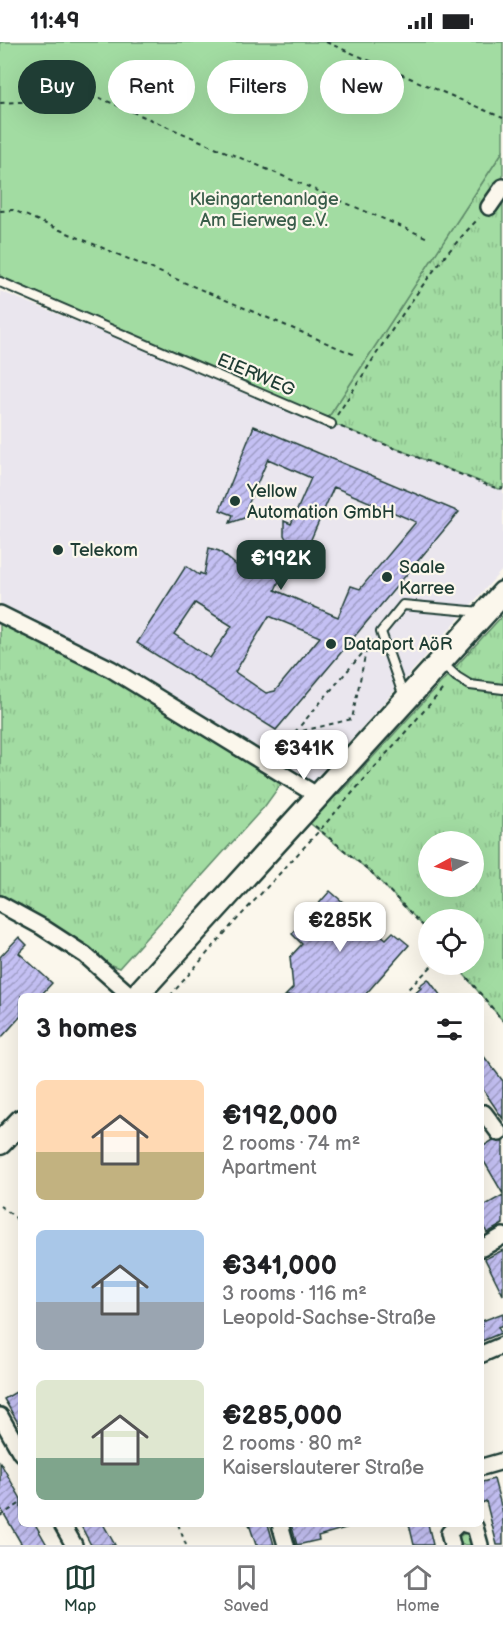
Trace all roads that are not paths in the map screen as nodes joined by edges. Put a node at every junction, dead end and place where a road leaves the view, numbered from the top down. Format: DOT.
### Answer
graph roads {
  1 [pos="503,187"];
  2 [pos="489,207"];
  3 [pos="0,282"];
  4 [pos="331,424"];
  5 [pos="503,593"];
  6 [pos="486,612"];
  7 [pos="0,614"];
  8 [pos="448,669"];
  9 [pos="503,689"];
  10 [pos="406,701"];
  11 [pos="318,796"];
  12 [pos="0,904"];
  13 [pos="128,993"];
  14 [pos="139,993"];
  15 [pos="484,1114"];
  16 [pos="18,1124"];
  17 [pos="499,1133"];
  18 [pos="0,1143"];
  19 [pos="503,1236"];
  20 [pos="484,1247"];
  21 [pos="503,1345"];
  22 [pos="484,1353"];
  23 [pos="0,1416"];
  24 [pos="18,1448"];
  25 [pos="503,1461"];
  26 [pos="484,1466"];
  27 [pos="64,1527"];
  28 [pos="281,1527"];
  29 [pos="455,1527"];
  30 [pos="475,1527"];
  31 [pos="74,1545"];
  32 [pos="286,1545"];
  33 [pos="452,1545"];
  34 [pos="480,1545"];
  1 -- 2 [label="street"];
  3 -- 4 [label="lane, EIERWEG"];
  5 -- 6 [label="street"];
  6 -- 8 [label="street"];
  6 -- 10 [label="lane"];
  7 -- 11 [label="street"];
  8 -- 9 [label="lane"];
  8 -- 10 [label="street"];
  10 -- 11 [label="street"];
  11 -- 14 [label="street"];
  12 -- 13 [label="street"];
  15 -- 17 [label="street"];
  16 -- 18 [label="street"];
  19 -- 20 [label="street"];
  21 -- 22 [label="street"];
  23 -- 24 [label="street"];
  25 -- 26 [label="street"];
  27 -- 31 [label="street"];
  28 -- 32 [label="street"];
  29 -- 33 [label="street"];
  30 -- 34 [label="street"];
}
